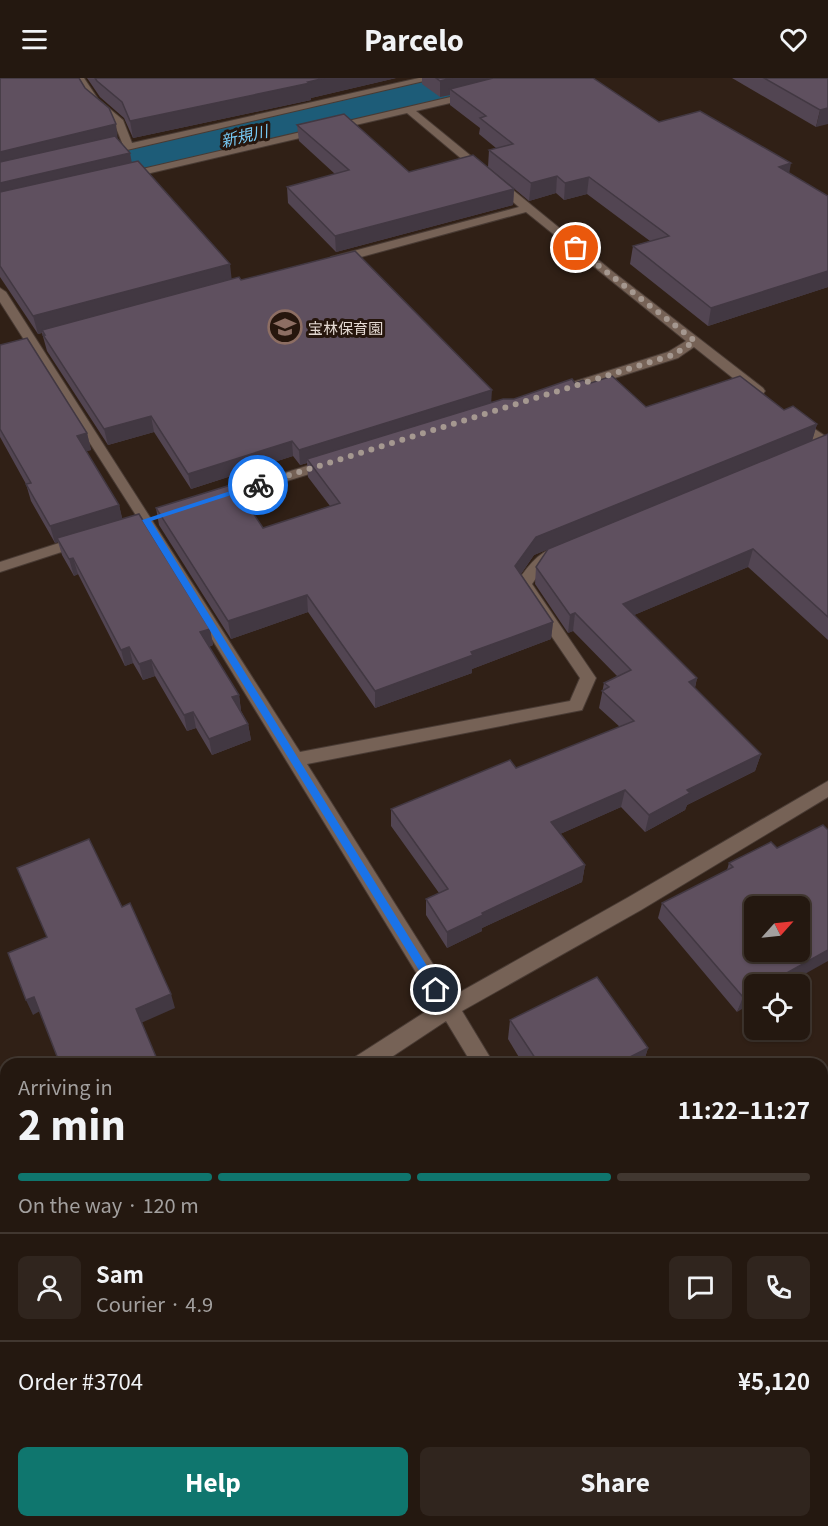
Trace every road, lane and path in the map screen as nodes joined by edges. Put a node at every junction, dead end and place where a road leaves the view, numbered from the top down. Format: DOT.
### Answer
graph roads {
  1 [pos="79,78"];
  2 [pos="432,78"];
  3 [pos="488,91"];
  4 [pos="409,110"];
  5 [pos="129,146"];
  6 [pos="86,156"];
  7 [pos="114,179"];
  8 [pos="527,208"];
  9 [pos="320,264"];
  10 [pos="0,292"];
  11 [pos="695,341"];
  12 [pos="554,392"];
  13 [pos="770,399"];
  14 [pos="788,414"];
  15 [pos="827,443"];
  16 [pos="804,452"];
  17 [pos="340,459"];
  18 [pos="203,502"];
  19 [pos="90,538"];
  20 [pos="573,548"];
  21 [pos="0,567"];
  22 [pos="294,760"];
  23 [pos="828,788"];
  24 [pos="448,1009"];
  25 [pos="371,1058"];
  26 [pos="480,1058"];
  1 -- 5 [label="street"];
  2 -- 5 [label="street"];
  3 -- 4 [label="street"];
  4 -- 7 [label="street"];
  4 -- 8 [label="street"];
  5 -- 6 [label="street"];
  8 -- 9 [label="street"];
  8 -- 11 [label="street"];
  10 -- 22 [label="street"];
  11 -- 12 [label="street"];
  11 -- 13 [label="street"];
  14 -- 15 [label="street"];
  15 -- 16 [label="street"];
  17 -- 18 [label="street"];
  19 -- 21 [label="street"];
  20 -- 22 [label="street"];
  22 -- 24 [label="street"];
  23 -- 24 [label="street"];
  24 -- 25 [label="street"];
  24 -- 26 [label="street"];
}
